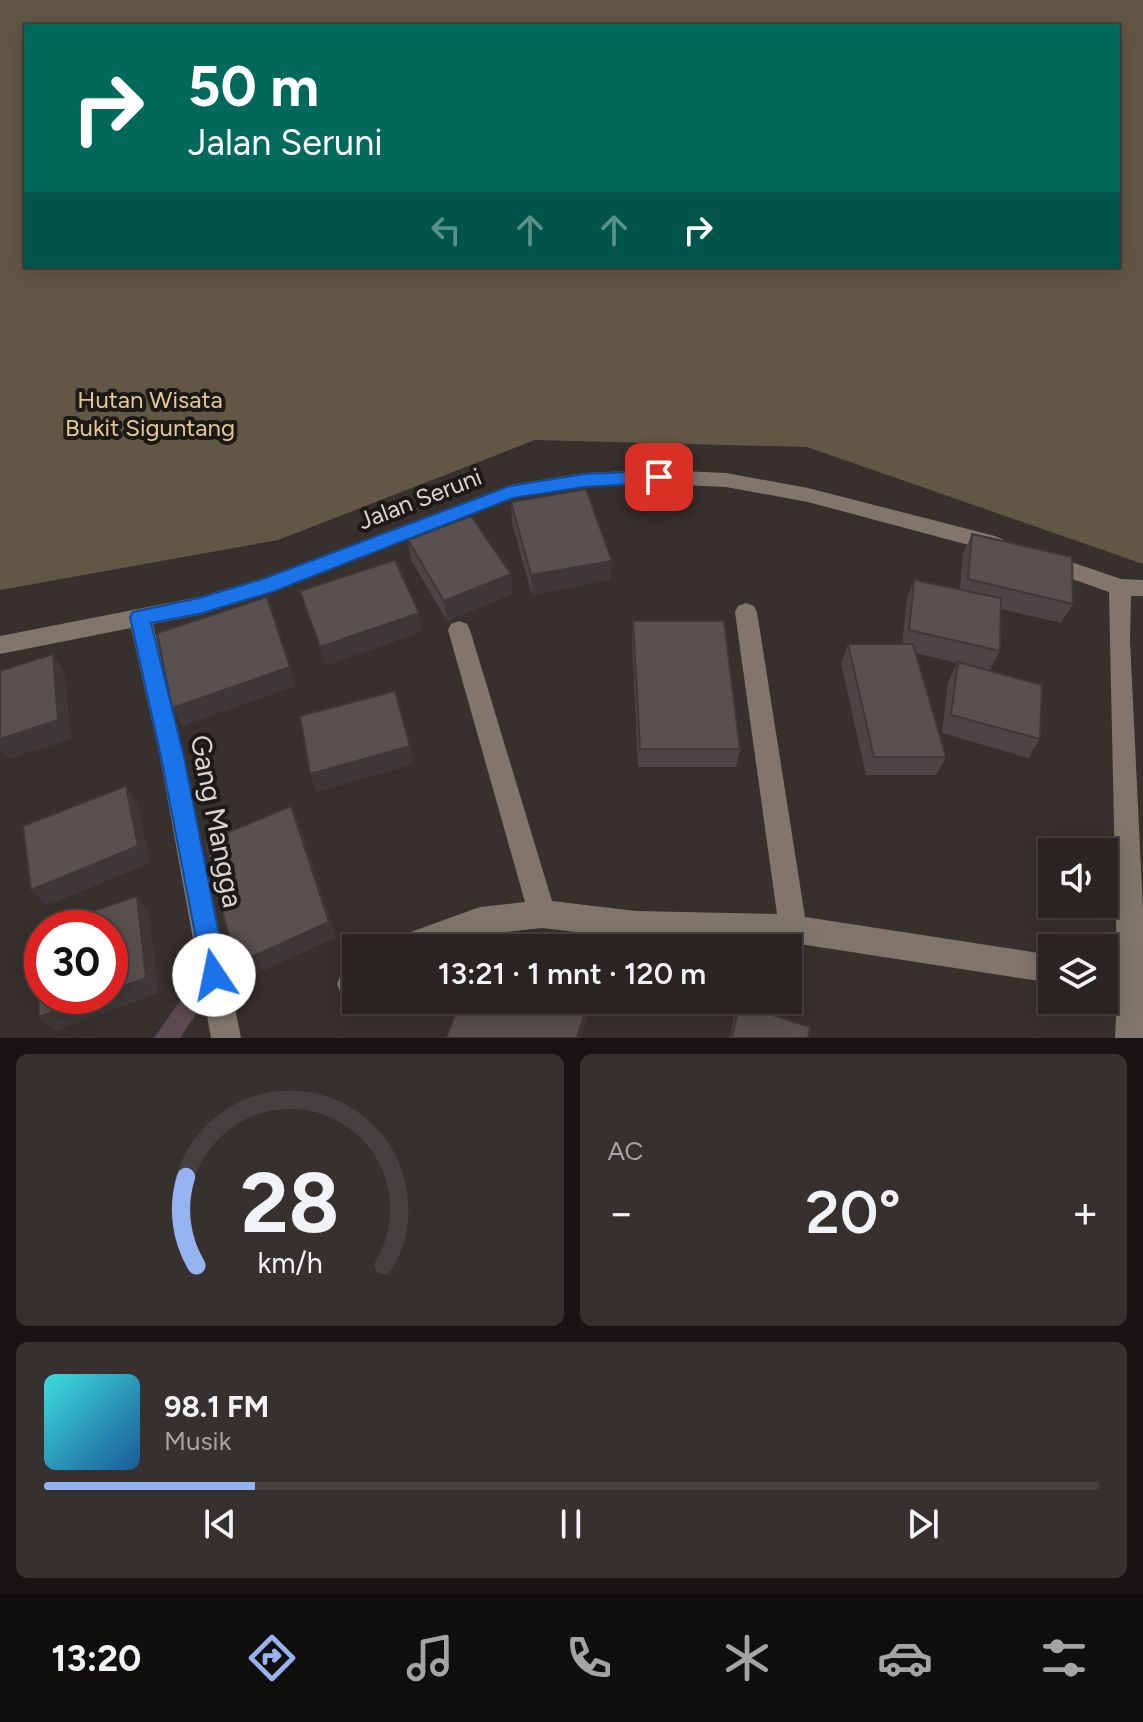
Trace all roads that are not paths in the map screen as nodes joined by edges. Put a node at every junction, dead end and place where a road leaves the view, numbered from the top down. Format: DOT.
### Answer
graph roads {
  1 [pos="1132,587"];
  2 [pos="746,612"];
  3 [pos="140,617"];
  4 [pos="459,630"];
  5 [pos="0,645"];
  6 [pos="542,914"];
  7 [pos="793,929"];
  8 [pos="443,934"];
  9 [pos="1038,967"];
  10 [pos="1118,978"];
  11 [pos="226,1038"];
  12 [pos="1130,1038"];
  1 -- 3 [label="street, Jalan Seruni"];
  1 -- 10 [label="street"];
  2 -- 7 [label="street"];
  3 -- 5 [label="street, Jalan Seruni"];
  3 -- 11 [label="street, Gang Mangga"];
  4 -- 6 [label="street"];
  6 -- 7 [label="street"];
  6 -- 8 [label="street"];
  7 -- 9 [label="street"];
  10 -- 12 [label="street"];
}
